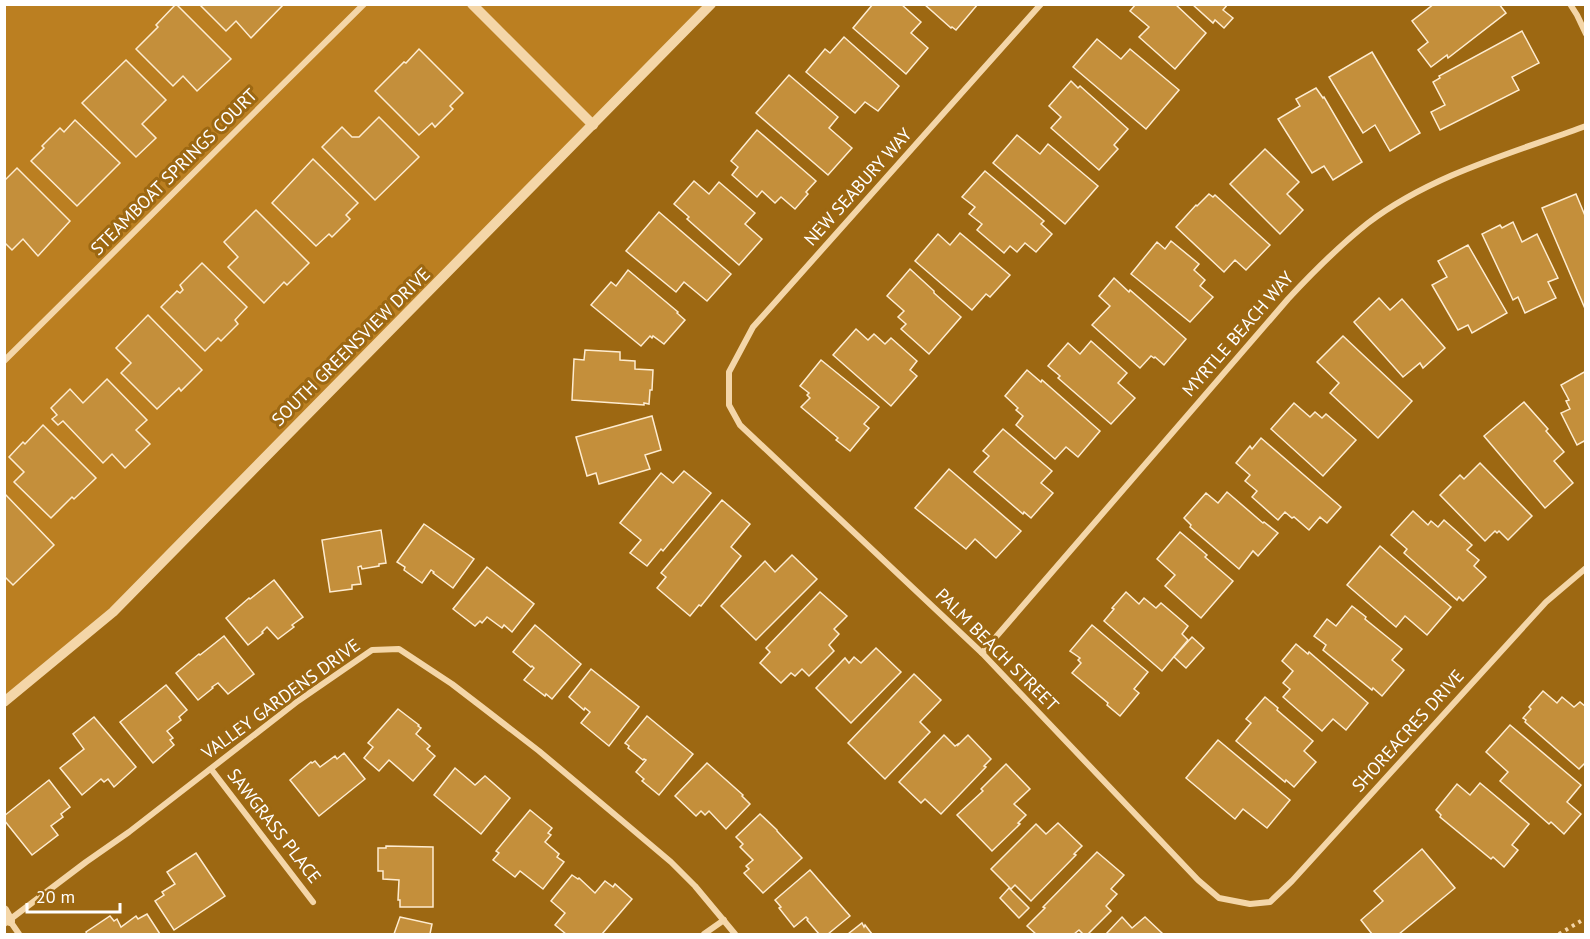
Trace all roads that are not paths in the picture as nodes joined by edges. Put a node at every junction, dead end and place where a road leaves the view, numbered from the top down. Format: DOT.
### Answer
graph roads {
  1 [pos="364,4"];
  2 [pos="472,4"];
  3 [pos="711,4"];
  4 [pos="1041,4"];
  5 [pos="1570,4"];
  6 [pos="1586,34"];
  7 [pos="593,125"];
  8 [pos="1586,126"];
  9 [pos="4,361"];
  10 [pos="729,405"];
  11 [pos="1586,568"];
  12 [pos="982,653"];
  13 [pos="4,702"];
  14 [pos="211,770"];
  15 [pos="313,902"];
  16 [pos="1250,904"];
  17 [pos="4,910"];
  18 [pos="724,920"];
  19 [pos="7,922"];
  20 [pos="19,934"];
  21 [pos="704,934"];
  22 [pos="735,934"];
  1 -- 9 [label="street, STEAMBOAT SPRINGS COURT"];
  2 -- 7 [label="street"];
  3 -- 7 [label="street, SOUTH GREENSVIEW DRIVE"];
  4 -- 10 [label="street, NEW SEABURY WAY"];
  5 -- 6 [label="street"];
  7 -- 13 [label="street, SOUTH GREENSVIEW DRIVE"];
  8 -- 12 [label="street, MYRTLE BEACH WAY"];
  10 -- 12 [label="street, PALM BEACH STREET"];
  11 -- 16 [label="street, SHOREACRES DRIVE"];
  12 -- 16 [label="street, PALM BEACH STREET"];
  14 -- 15 [label="street, SAWGRASS PLACE"];
  14 -- 18 [label="street, VALLEY GARDENS DRIVE"];
  14 -- 19 [label="street, VALLEY GARDENS DRIVE"];
  17 -- 19 [label="street"];
  18 -- 21 [label="street"];
  18 -- 22 [label="street, VALLEY GARDENS DRIVE"];
  19 -- 20 [label="street"];
}
